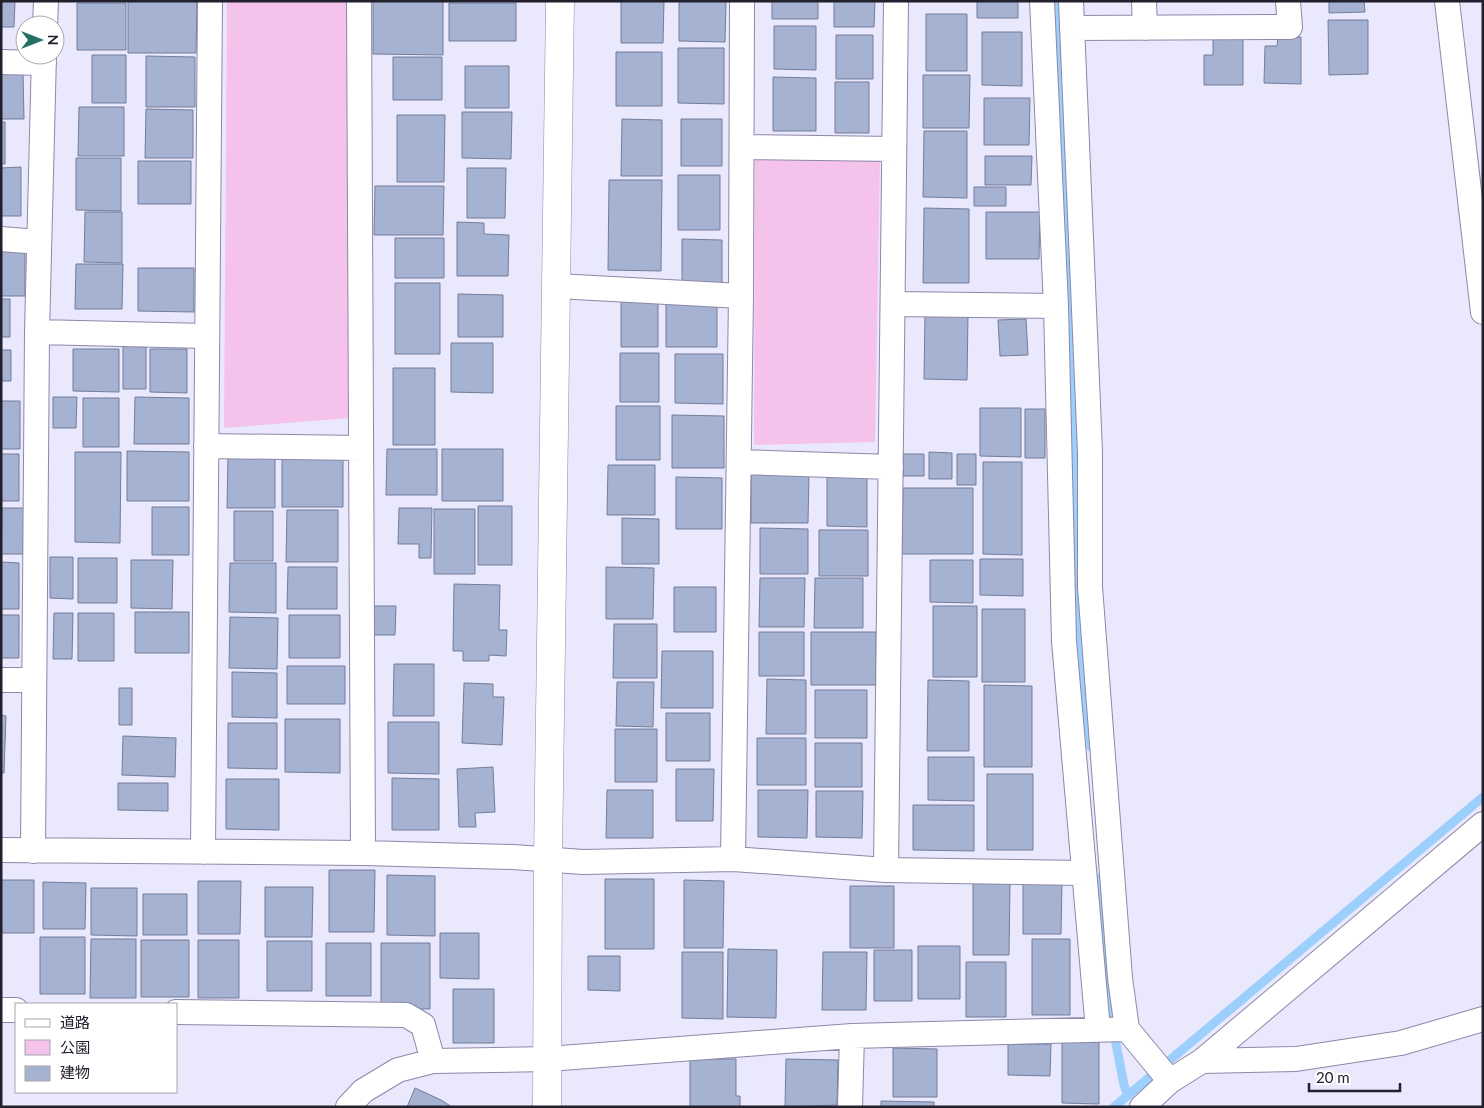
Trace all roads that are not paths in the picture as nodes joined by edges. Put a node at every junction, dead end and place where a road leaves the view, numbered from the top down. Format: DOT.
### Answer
graph roads {
  1 [pos="46,1"];
  2 [pos="210,1"];
  3 [pos="359,1"];
  4 [pos="560,1"];
  5 [pos="742,1"];
  6 [pos="896,1"];
  7 [pos="1042,1"];
  8 [pos="1071,1"];
  9 [pos="1144,1"];
  10 [pos="1288,1"];
  11 [pos="1447,1"];
  12 [pos="45,15"];
  13 [pos="1072,28"];
  14 [pos="1146,28"];
  15 [pos="15,61"];
  16 [pos="1,62"];
  17 [pos="44,65"];
  18 [pos="742,147"];
  19 [pos="894,149"];
  20 [pos="1,239"];
  21 [pos="39,242"];
  22 [pos="556,286"];
  23 [pos="741,296"];
  24 [pos="893,304"];
  25 [pos="1056,306"];
  26 [pos="1483,312"];
  27 [pos="37,332"];
  28 [pos="207,336"];
  29 [pos="206,446"];
  30 [pos="361,448"];
  31 [pos="739,462"];
  32 [pos="891,467"];
  33 [pos="1,680"];
  34 [pos="34,680"];
  35 [pos="1483,824"];
  36 [pos="1,850"];
  37 [pos="33,851"];
  38 [pos="203,852"];
  39 [pos="363,853"];
  40 [pos="548,859"];
  41 [pos="733,860"];
  42 [pos="886,870"];
  43 [pos="1084,873"];
  44 [pos="1,1010"];
  45 [pos="15,1010"];
  46 [pos="178,1012"];
  47 [pos="1483,1019"];
  48 [pos="1113,1030"];
  49 [pos="852,1036"];
  50 [pos="548,1059"];
  51 [pos="434,1061"];
  52 [pos="1202,1061"];
  53 [pos="1169,1080"];
  54 [pos="348,1107"];
  55 [pos="547,1107"];
  56 [pos="850,1107"];
  57 [pos="1142,1107"];
  1 -- 12 [label="street"];
  2 -- 28 [label="street"];
  3 -- 30 [label="street"];
  4 -- 22 [label="street"];
  5 -- 18 [label="street"];
  6 -- 19 [label="street"];
  7 -- 25 [label="street"];
  8 -- 13 [label="street"];
  9 -- 14 [label="street"];
  10 -- 14 [label="street"];
  11 -- 26 [label="street"];
  13 -- 14 [label="street"];
  13 -- 48 [label="street"];
  15 -- 16 [label="street"];
  17 -- 21 [label="street"];
  18 -- 19 [label="street"];
  18 -- 23 [label="street"];
  19 -- 24 [label="street"];
  20 -- 21 [label="street"];
  21 -- 27 [label="street"];
  22 -- 23 [label="street"];
  22 -- 40 [label="street"];
  23 -- 31 [label="street"];
  24 -- 25 [label="street"];
  24 -- 32 [label="street"];
  25 -- 43 [label="street"];
  27 -- 28 [label="street"];
  27 -- 34 [label="street"];
  28 -- 29 [label="street"];
  29 -- 30 [label="street"];
  29 -- 38 [label="street"];
  30 -- 39 [label="street"];
  31 -- 32 [label="street"];
  31 -- 41 [label="street"];
  32 -- 42 [label="street"];
  33 -- 34 [label="street"];
  34 -- 37 [label="street"];
  35 -- 52 [label="street"];
  36 -- 37 [label="street"];
  37 -- 38 [label="street"];
  38 -- 39 [label="street"];
  39 -- 40 [label="street"];
  40 -- 41 [label="street"];
  40 -- 50 [label="street"];
  41 -- 42 [label="street"];
  42 -- 43 [label="street"];
  43 -- 48 [label="street"];
  44 -- 45 [label="street"];
  46 -- 51 [label="street"];
  47 -- 52 [label="street"];
  48 -- 49 [label="street"];
  48 -- 53 [label="street"];
  49 -- 50 [label="street"];
  49 -- 56 [label="street"];
  50 -- 51 [label="street"];
  50 -- 55 [label="street"];
  51 -- 54 [label="street"];
  52 -- 53 [label="street"];
  53 -- 57 [label="street"];
}
